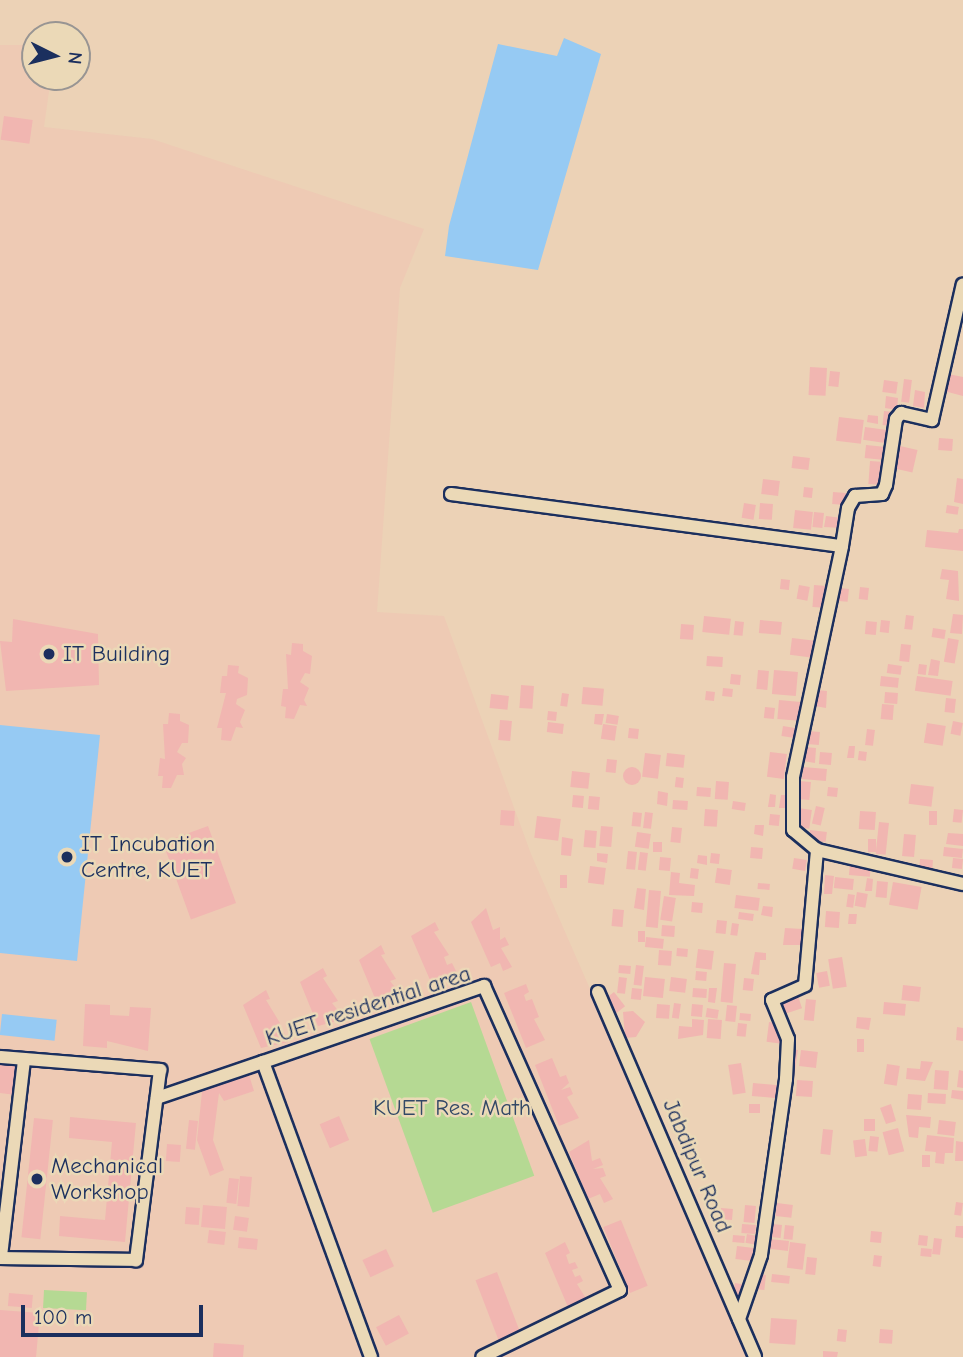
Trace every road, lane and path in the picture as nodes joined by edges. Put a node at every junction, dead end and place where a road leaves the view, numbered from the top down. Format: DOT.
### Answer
graph roads {
  1 [pos="963,284"];
  2 [pos="451,494"];
  3 [pos="842,546"];
  4 [pos="817,850"];
  5 [pos="963,884"];
  6 [pos="598,992"];
  7 [pos="0,1056"];
  8 [pos="24,1059"];
  9 [pos="263,1062"];
  10 [pos="157,1098"];
  11 [pos="1,1257"];
  12 [pos="739,1319"];
  13 [pos="371,1357"];
  14 [pos="482,1357"];
  15 [pos="755,1357"];
  1 -- 3 [label="street"];
  2 -- 3 [label="street"];
  3 -- 4 [label="street"];
  4 -- 5 [label="street"];
  4 -- 12 [label="street"];
  6 -- 12 [label="street, Jabdipur Road"];
  7 -- 8 [label="street"];
  8 -- 10 [label="street"];
  8 -- 11 [label="street"];
  9 -- 10 [label="street"];
  9 -- 13 [label="street, KUET residential area"];
  9 -- 14 [label="street, KUET residential area"];
  10 -- 11 [label="street"];
  12 -- 15 [label="street, Jabdipur Road"];
}
